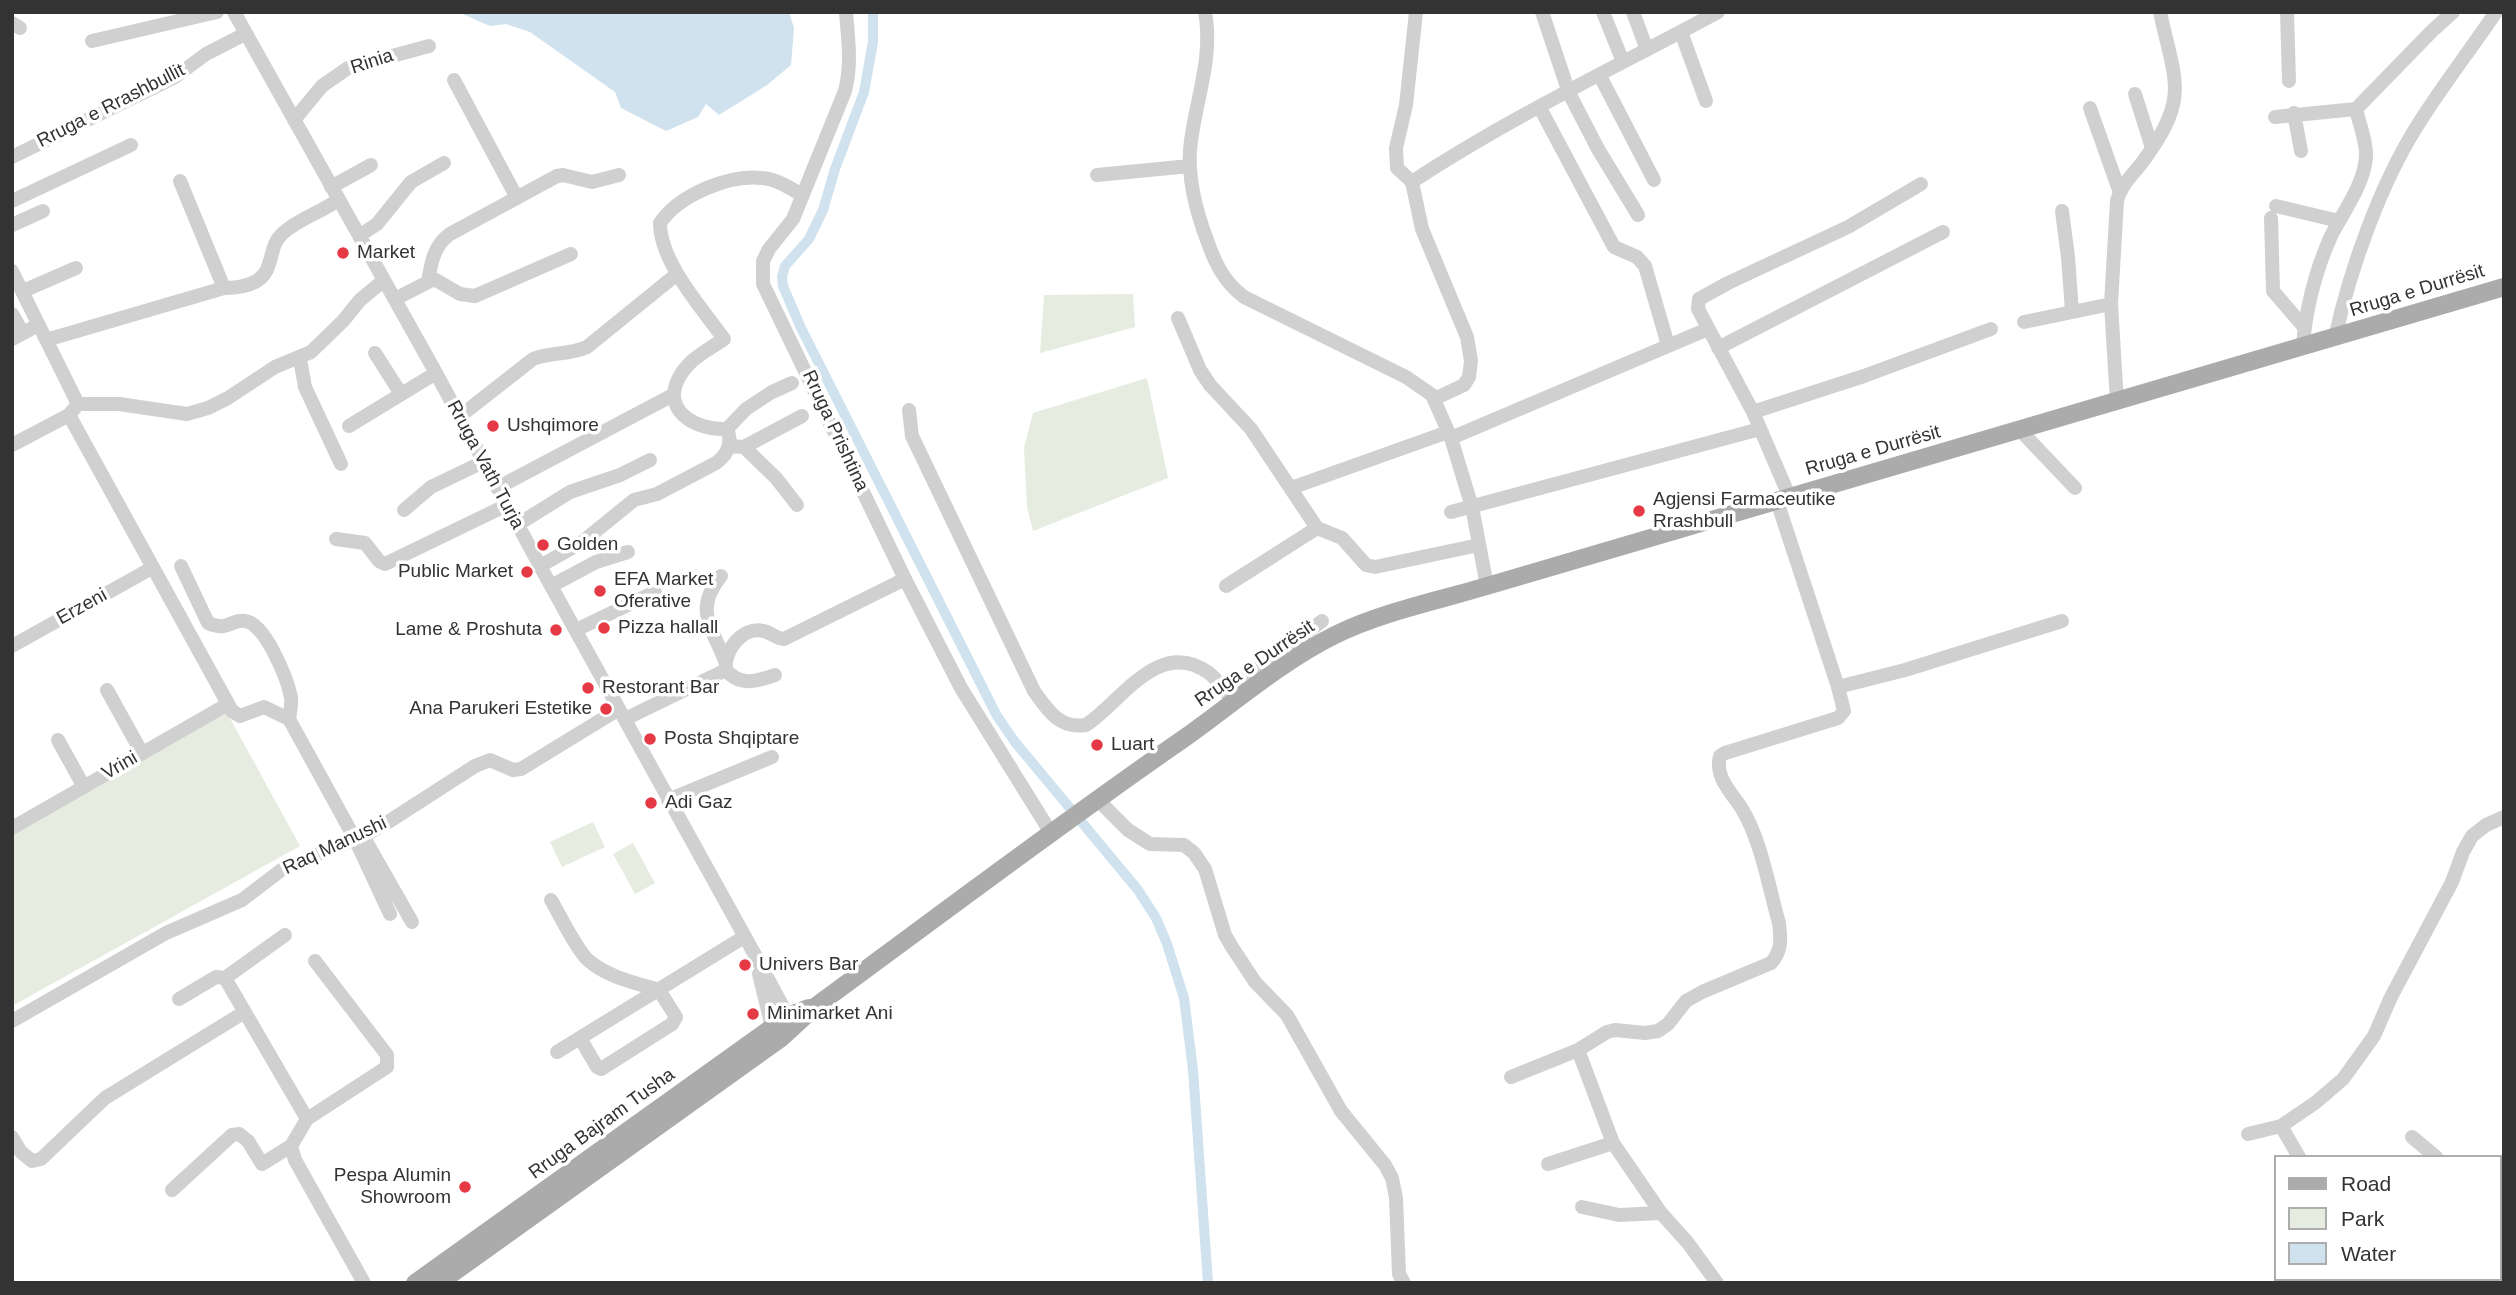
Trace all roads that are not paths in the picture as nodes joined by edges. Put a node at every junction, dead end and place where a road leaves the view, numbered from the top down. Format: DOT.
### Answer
graph roads {
  1 [pos="217,12"];
  2 [pos="234,12"];
  3 [pos="846,12"];
  4 [pos="1205,12"];
  5 [pos="1416,12"];
  6 [pos="1542,12"];
  7 [pos="1603,12"];
  8 [pos="1633,12"];
  9 [pos="1718,12"];
  10 [pos="2160,12"];
  11 [pos="2287,12"];
  12 [pos="2453,12"];
  13 [pos="2496,12"];
  14 [pos="1681,32"];
  15 [pos="245,34"];
  16 [pos="92,41"];
  17 [pos="429,46"];
  18 [pos="1647,50"];
  19 [pos="1623,62"];
  20 [pos="1600,76"];
  21 [pos="454,80"];
  22 [pos="2289,81"];
  23 [pos="1569,93"];
  24 [pos="2135,94"];
  25 [pos="1706,101"];
  26 [pos="1539,108"];
  27 [pos="2090,108"];
  28 [pos="2356,109"];
  29 [pos="2294,113"];
  30 [pos="2276,117"];
  31 [pos="294,120"];
  32 [pos="131,145"];
  33 [pos="2152,148"];
  34 [pos="2301,151"];
  35 [pos="12,157"];
  36 [pos="444,163"];
  37 [pos="371,164"];
  38 [pos="1190,166"];
  39 [pos="619,175"];
  40 [pos="1097,175"];
  41 [pos="1654,180"];
  42 [pos="180,181"];
  43 [pos="1412,182"];
  44 [pos="1922,184"];
  45 [pos="2119,191"];
  46 [pos="335,194"];
  47 [pos="802,195"];
  48 [pos="517,198"];
  49 [pos="12,201"];
  50 [pos="43,211"];
  51 [pos="2062,211"];
  52 [pos="1639,215"];
  53 [pos="2339,221"];
  54 [pos="12,225"];
  55 [pos="1943,232"];
  56 [pos="359,236"];
  57 [pos="571,254"];
  58 [pos="76,268"];
  59 [pos="12,271"];
  60 [pos="677,274"];
  61 [pos="383,281"];
  62 [pos="428,282"];
  63 [pos="2504,286"];
  64 [pos="224,288"];
  65 [pos="23,291"];
  66 [pos="395,299"];
  67 [pos="2111,304"];
  68 [pos="2072,310"];
  69 [pos="12,314"];
  70 [pos="1178,318"];
  71 [pos="2024,322"];
  72 [pos="38,325"];
  73 [pos="2304,327"];
  74 [pos="1708,329"];
  75 [pos="1991,329"];
  76 [pos="18,336"];
  77 [pos="2334,338"];
  78 [pos="46,340"];
  79 [pos="1668,345"];
  80 [pos="2303,347"];
  81 [pos="1718,348"];
  82 [pos="375,354"];
  83 [pos="300,359"];
  84 [pos="436,373"];
  85 [pos="792,383"];
  86 [pos="401,394"];
  87 [pos="673,396"];
  88 [pos="1434,399"];
  89 [pos="2117,402"];
  90 [pos="74,409"];
  91 [pos="909,410"];
  92 [pos="1754,412"];
  93 [pos="802,416"];
  94 [pos="459,418"];
  95 [pos="349,426"];
  96 [pos="727,429"];
  97 [pos="1760,429"];
  98 [pos="2020,430"];
  99 [pos="1449,435"];
  100 [pos="12,445"];
  101 [pos="736,447"];
  102 [pos="650,460"];
  103 [pos="483,462"];
  104 [pos="341,464"];
  105 [pos="497,488"];
  106 [pos="1290,488"];
  107 [pos="2075,488"];
  108 [pos="1783,500"];
  109 [pos="507,505"];
  110 [pos="797,505"];
  111 [pos="1472,507"];
  112 [pos="404,510"];
  113 [pos="1451,512"];
  114 [pos="517,525"];
  115 [pos="1317,528"];
  116 [pos="336,539"];
  117 [pos="1479,545"];
  118 [pos="628,552"];
  119 [pos="181,566"];
  120 [pos="540,566"];
  121 [pos="152,568"];
  122 [pos="721,576"];
  123 [pos="905,579"];
  124 [pos="551,586"];
  125 [pos="1226,586"];
  126 [pos="1487,586"];
  127 [pos="655,592"];
  128 [pos="1322,621"];
  129 [pos="2062,621"];
  130 [pos="576,630"];
  131 [pos="12,646"];
  132 [pos="725,665"];
  133 [pos="775,674"];
  134 [pos="1838,687"];
  135 [pos="107,690"];
  136 [pos="1237,699"];
  137 [pos="228,704"];
  138 [pos="622,714"];
  139 [pos="289,719"];
  140 [pos="58,740"];
  141 [pos="142,753"];
  142 [pos="772,757"];
  143 [pos="84,787"];
  144 [pos="668,800"];
  145 [pos="1095,801"];
  146 [pos="2504,817"];
  147 [pos="12,828"];
  148 [pos="1055,830"];
  149 [pos="359,837"];
  150 [pos="551,900"];
  151 [pos="390,914"];
  152 [pos="412,922"];
  153 [pos="285,935"];
  154 [pos="744,937"];
  155 [pos="315,961"];
  156 [pos="225,978"];
  157 [pos="659,989"];
  158 [pos="179,999"];
  159 [pos="243,1013"];
  160 [pos="12,1021"];
  161 [pos="783,1028"];
  162 [pos="580,1038"];
  163 [pos="1578,1050"];
  164 [pos="557,1052"];
  165 [pos="1511,1077"];
  166 [pos="307,1119"];
  167 [pos="2281,1126"];
  168 [pos="2248,1133"];
  169 [pos="12,1137"];
  170 [pos="2412,1137"];
  171 [pos="1613,1143"];
  172 [pos="290,1146"];
  173 [pos="2298,1155"];
  174 [pos="2434,1155"];
  175 [pos="1548,1164"];
  176 [pos="172,1190"];
  177 [pos="1582,1207"];
  178 [pos="1661,1213"];
  179 [pos="364,1283"];
  180 [pos="415,1283"];
  181 [pos="439,1283"];
  182 [pos="1404,1283"];
  183 [pos="1717,1283"];
  1 -- 16 [label="street"];
  2 -- 15 [label="street, Rruga Vath Turja"];
  3 -- 47 [label="street, Rruga Prishtina"];
  4 -- 38 [label="street"];
  5 -- 43 [label="street"];
  6 -- 23 [label="street"];
  7 -- 19 [label="street"];
  8 -- 18 [label="street"];
  9 -- 14 [label="street"];
  10 -- 33 [label="street"];
  11 -- 22 [label="street"];
  12 -- 28 [label="street"];
  13 -- 77 [label="street"];
  14 -- 18 [label="street"];
  14 -- 25 [label="street"];
  15 -- 31 [label="street, Rruga Vath Turja"];
  15 -- 35 [label="street, Rruga e Rrashbullit"];
  17 -- 31 [label="street, Rinia"];
  18 -- 19 [label="street"];
  19 -- 20 [label="street"];
  20 -- 23 [label="street"];
  20 -- 41 [label="street"];
  21 -- 48 [label="street"];
  23 -- 26 [label="street"];
  23 -- 52 [label="street"];
  24 -- 33 [label="street"];
  26 -- 43 [label="street"];
  26 -- 79 [label="street"];
  27 -- 45 [label="street"];
  28 -- 29 [label="street"];
  28 -- 53 [label="street"];
  29 -- 30 [label="street"];
  29 -- 34 [label="street"];
  31 -- 46 [label="street, Rruga Vath Turja"];
  32 -- 49 [label="street"];
  33 -- 45 [label="street"];
  36 -- 56 [label="street"];
  37 -- 46 [label="street"];
  38 -- 40 [label="street"];
  38 -- 88 [label="street"];
  39 -- 48 [label="street"];
  42 -- 64 [label="street"];
  43 -- 88 [label="street"];
  44 -- 74 [label="street"];
  45 -- 67 [label="street"];
  46 -- 56 [label="street, Rruga Vath Turja"];
  46 -- 64 [label="street"];
  47 -- 60 [label="street"];
  47 -- 123 [label="street, Rruga Prishtina"];
  48 -- 62 [label="street"];
  50 -- 54 [label="street"];
  51 -- 68 [label="street"];
  53 -- 73 [label="street"];
  53 -- 73 [label="street"];
  55 -- 81 [label="street"];
  56 -- 61 [label="street, Rruga Vath Turja"];
  57 -- 62 [label="street"];
  58 -- 65 [label="street"];
  59 -- 65 [label="street"];
  60 -- 87 [label="street"];
  60 -- 94 [label="street"];
  61 -- 66 [label="street, Rruga Vath Turja"];
  61 -- 83 [label="street"];
  62 -- 66 [label="street"];
  63 -- 77 [label="main road, Rruga e Durrësit"];
  64 -- 78 [label="street"];
  65 -- 72 [label="street"];
  66 -- 84 [label="street, Rruga Vath Turja"];
  67 -- 68 [label="street"];
  67 -- 89 [label="street"];
  68 -- 71 [label="street"];
  69 -- 76 [label="street"];
  70 -- 106 [label="street"];
  72 -- 76 [label="street"];
  72 -- 78 [label="street"];
  73 -- 80 [label="street"];
  74 -- 79 [label="street"];
  74 -- 81 [label="street"];
  75 -- 92 [label="street"];
  77 -- 80 [label="main road, Rruga e Durrësit"];
  78 -- 90 [label="street"];
  79 -- 99 [label="street"];
  80 -- 89 [label="main road, Rruga e Durrësit"];
  81 -- 92 [label="street"];
  82 -- 86 [label="street"];
  83 -- 90 [label="street"];
  83 -- 104 [label="street"];
  84 -- 86 [label="street"];
  84 -- 94 [label="street, Rruga Vath Turja"];
  85 -- 96 [label="street"];
  86 -- 95 [label="street"];
  87 -- 96 [label="street"];
  87 -- 105 [label="street"];
  88 -- 99 [label="street"];
  89 -- 98 [label="main road, Rruga e Durrësit"];
  90 -- 100 [label="street"];
  90 -- 121 [label="street"];
  91 -- 136 [label="street"];
  92 -- 97 [label="street"];
  93 -- 101 [label="street"];
  94 -- 103 [label="street, Rruga Vath Turja"];
  96 -- 101 [label="street"];
  97 -- 108 [label="street"];
  97 -- 111 [label="street"];
  98 -- 107 [label="street"];
  98 -- 108 [label="main road, Rruga e Durrësit"];
  99 -- 106 [label="street"];
  99 -- 111 [label="street"];
  101 -- 110 [label="street"];
  101 -- 120 [label="street"];
  102 -- 114 [label="street"];
  103 -- 105 [label="street, Rruga Vath Turja"];
  103 -- 112 [label="street"];
  105 -- 109 [label="street, Rruga Vath Turja"];
  106 -- 115 [label="street"];
  108 -- 126 [label="main road, Rruga e Durrësit"];
  108 -- 134 [label="street"];
  109 -- 114 [label="street, Rruga Vath Turja"];
  109 -- 116 [label="street"];
  111 -- 113 [label="street"];
  111 -- 117 [label="street"];
  114 -- 120 [label="street, Rruga Vath Turja"];
  115 -- 117 [label="street"];
  115 -- 125 [label="street"];
  117 -- 126 [label="street"];
  118 -- 124 [label="street"];
  119 -- 139 [label="street"];
  120 -- 124 [label="street, Rruga Vath Turja"];
  121 -- 131 [label="street, Erzeni"];
  121 -- 137 [label="street"];
  122 -- 132 [label="street"];
  123 -- 132 [label="street"];
  123 -- 148 [label="street, Rruga Prishtina"];
  124 -- 130 [label="street, Rruga Vath Turja"];
  126 -- 136 [label="main road, Rruga e Durrësit"];
  127 -- 130 [label="street"];
  128 -- 136 [label="street"];
  129 -- 134 [label="street"];
  130 -- 138 [label="street, Rruga Vath Turja"];
  132 -- 133 [label="street"];
  132 -- 138 [label="street"];
  134 -- 163 [label="street"];
  135 -- 141 [label="street"];
  136 -- 145 [label="main road, Rruga e Durrësit"];
  137 -- 139 [label="street"];
  137 -- 141 [label="street, Vrini"];
  138 -- 144 [label="street, Rruga Vath Turja"];
  138 -- 149 [label="street, Raq Manushi"];
  139 -- 149 [label="street"];
  140 -- 143 [label="street"];
  141 -- 143 [label="street, Vrini"];
  142 -- 144 [label="street"];
  143 -- 147 [label="street, Vrini"];
  144 -- 154 [label="street, Rruga Vath Turja"];
  145 -- 148 [label="main road, Rruga e Durrësit"];
  145 -- 182 [label="street"];
  146 -- 167 [label="street"];
  148 -- 161 [label="main road, Rruga Bajram Tusha"];
  149 -- 151 [label="street"];
  149 -- 152 [label="street"];
  149 -- 160 [label="street, Raq Manushi"];
  150 -- 157 [label="street"];
  153 -- 156 [label="street"];
  154 -- 157 [label="street"];
  154 -- 161 [label="street, Rruga Vath Turja"];
  155 -- 166 [label="street"];
  156 -- 158 [label="street"];
  156 -- 159 [label="street"];
  157 -- 162 [label="street"];
  157 -- 162 [label="street"];
  159 -- 166 [label="street"];
  159 -- 169 [label="street"];
  161 -- 180 [label="main road, Rruga Bajram Tusha"];
  161 -- 181 [label="main road, Rruga Bajram Tusha"];
  162 -- 164 [label="street"];
  163 -- 165 [label="street"];
  163 -- 171 [label="street"];
  166 -- 172 [label="street"];
  167 -- 168 [label="street"];
  167 -- 173 [label="street"];
  170 -- 174 [label="street"];
  171 -- 175 [label="street"];
  171 -- 178 [label="street"];
  172 -- 176 [label="street"];
  172 -- 179 [label="street"];
  177 -- 178 [label="street"];
  178 -- 183 [label="street"];
}
